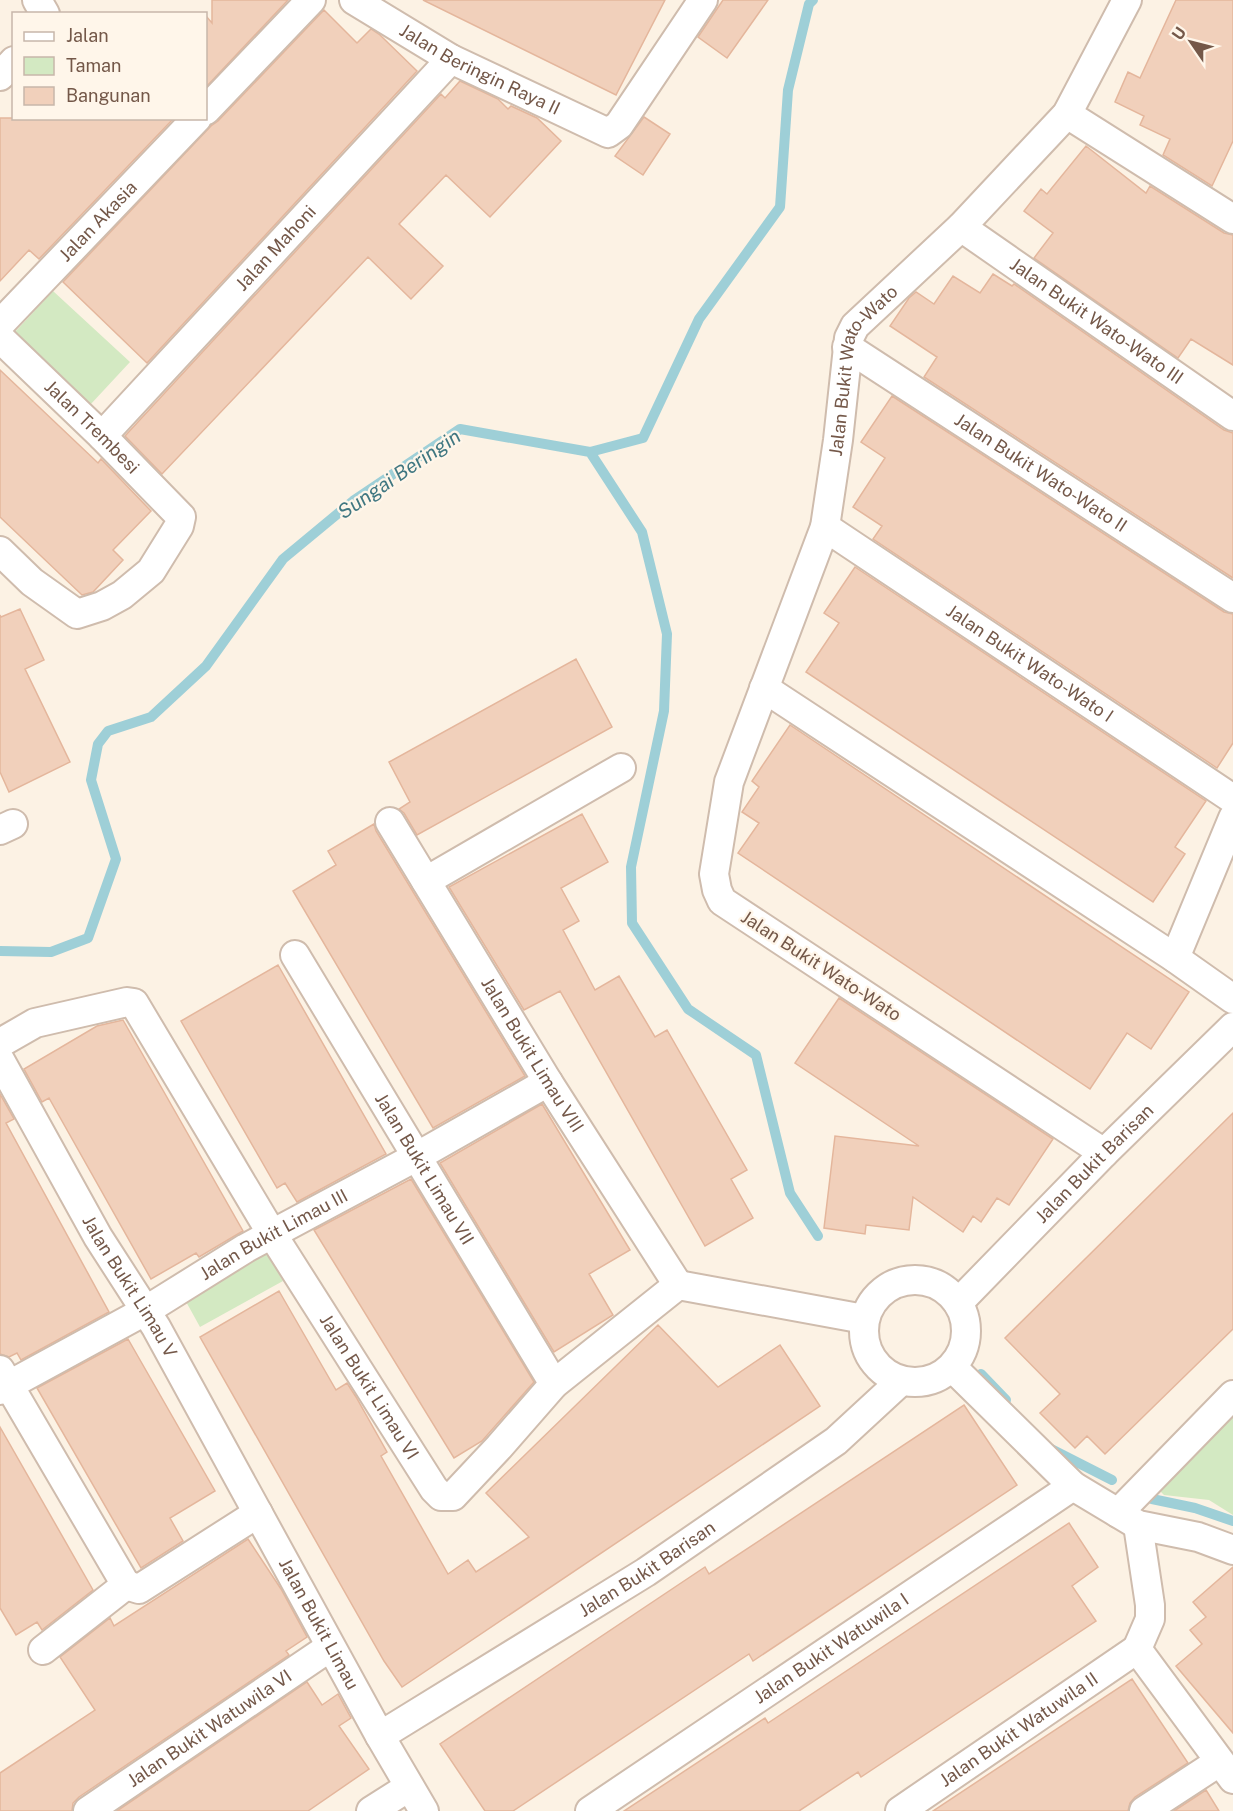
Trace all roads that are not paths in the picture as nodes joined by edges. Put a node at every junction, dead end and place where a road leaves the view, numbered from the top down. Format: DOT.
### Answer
graph roads {
  1 [pos="311,0"];
  2 [pos="354,0"];
  3 [pos="703,0"];
  4 [pos="1127,0"];
  5 [pos="451,59"];
  6 [pos="12,63"];
  7 [pos="0,76"];
  8 [pos="207,109"];
  9 [pos="1067,114"];
  10 [pos="195,120"];
  11 [pos="1233,219"];
  12 [pos="961,227"];
  13 [pos="0,324"];
  14 [pos="0,338"];
  15 [pos="847,347"];
  16 [pos="1233,416"];
  17 [pos="102,436"];
  18 [pos="825,527"];
  19 [pos="0,551"];
  20 [pos="1233,598"];
  21 [pos="764,688"];
  22 [pos="621,768"];
  23 [pos="1233,800"];
  24 [pos="1233,818"];
  25 [pos="390,822"];
  26 [pos="426,881"];
  27 [pos="295,955"];
  28 [pos="1175,958"];
  29 [pos="1233,999"];
  30 [pos="1233,1027"];
  31 [pos="0,1043"];
  32 [pos="0,1060"];
  33 [pos="548,1082"];
  34 [pos="1104,1153"];
  35 [pos="416,1157"];
  36 [pos="272,1234"];
  37 [pos="678,1285"];
  38 [pos="958,1303"];
  39 [pos="145,1311"];
  40 [pos="864,1319"];
  41 [pos="952,1367"];
  42 [pos="901,1381"];
  43 [pos="3,1382"];
  44 [pos="554,1384"];
  45 [pos="1233,1395"];
  46 [pos="1074,1486"];
  47 [pos="258,1513"];
  48 [pos="1128,1519"];
  49 [pos="1233,1550"];
  50 [pos="126,1585"];
  51 [pos="330,1647"];
  52 [pos="1137,1649"];
  53 [pos="43,1650"];
  54 [pos="380,1736"];
  55 [pos="1226,1770"];
  56 [pos="409,1787"];
  57 [pos="88,1811"];
  58 [pos="371,1811"];
  59 [pos="424,1811"];
  60 [pos="590,1811"];
  61 [pos="900,1811"];
  62 [pos="1144,1811"];
  1 -- 8 [label="street"];
  2 -- 5 [label="street, Jalan Beringin Raya II"];
  3 -- 5 [label="street, Jalan Beringin Raya II"];
  4 -- 9 [label="street, Jalan Bukit Wato-Wato"];
  5 -- 17 [label="street, Jalan Mahoni"];
  6 -- 7 [label="street"];
  9 -- 11 [label="street"];
  9 -- 12 [label="street, Jalan Bukit Wato-Wato"];
  10 -- 13 [label="street, Jalan Akasia"];
  12 -- 15 [label="street, Jalan Bukit Wato-Wato"];
  12 -- 16 [label="street, Jalan Bukit Wato-Wato III"];
  14 -- 17 [label="street, Jalan Trembesi"];
  15 -- 18 [label="street, Jalan Bukit Wato-Wato"];
  15 -- 20 [label="street, Jalan Bukit Wato-Wato II"];
  17 -- 19 [label="street, Jalan Trembesi"];
  18 -- 21 [label="street, Jalan Bukit Wato-Wato"];
  18 -- 23 [label="street, Jalan Bukit Wato-Wato I"];
  21 -- 28 [label="street"];
  21 -- 34 [label="street, Jalan Bukit Wato-Wato"];
  22 -- 26 [label="street"];
  24 -- 28 [label="street"];
  25 -- 26 [label="street, Jalan Bukit Limau VIII"];
  26 -- 33 [label="street, Jalan Bukit Limau VIII"];
  27 -- 35 [label="street, Jalan Bukit Limau VII"];
  28 -- 29 [label="street"];
  30 -- 34 [label="street, Jalan Bukit Barisan"];
  31 -- 36 [label="street, Jalan Bukit Limau VI"];
  32 -- 39 [label="street, Jalan Bukit Limau V"];
  33 -- 35 [label="street, Jalan Bukit Limau III"];
  33 -- 37 [label="street, Jalan Bukit Limau VIII"];
  34 -- 38 [label="street, Jalan Bukit Barisan"];
  35 -- 36 [label="street, Jalan Bukit Limau III"];
  35 -- 44 [label="street, Jalan Bukit Limau VII"];
  36 -- 39 [label="street, Jalan Bukit Limau III"];
  36 -- 44 [label="street, Jalan Bukit Limau VI"];
  37 -- 40 [label="street"];
  37 -- 44 [label="street, Jalan Bukit Limau VI"];
  38 -- 40 [label="street"];
  38 -- 41 [label="street"];
  39 -- 43 [label="street, Jalan Bukit Limau III"];
  39 -- 47 [label="street, Jalan Bukit Limau V"];
  40 -- 42 [label="street"];
  41 -- 42 [label="street"];
  41 -- 46 [label="street"];
  42 -- 54 [label="street, Jalan Bukit Barisan"];
  43 -- 50 [label="street"];
  45 -- 48 [label="street"];
  46 -- 48 [label="street"];
  46 -- 60 [label="street, Jalan Bukit Watuwila I"];
  47 -- 50 [label="street"];
  47 -- 51 [label="street, Jalan Bukit Limau"];
  48 -- 49 [label="street"];
  48 -- 52 [label="street"];
  50 -- 53 [label="street"];
  51 -- 54 [label="street, Jalan Bukit Limau"];
  51 -- 57 [label="street, Jalan Bukit Watuwila VI"];
  52 -- 55 [label="street"];
  52 -- 61 [label="street, Jalan Bukit Watuwila II"];
  54 -- 56 [label="street, Jalan Bukit Limau"];
  55 -- 62 [label="street"];
  56 -- 58 [label="street"];
  56 -- 59 [label="street, Jalan Bukit Limau"];
}
